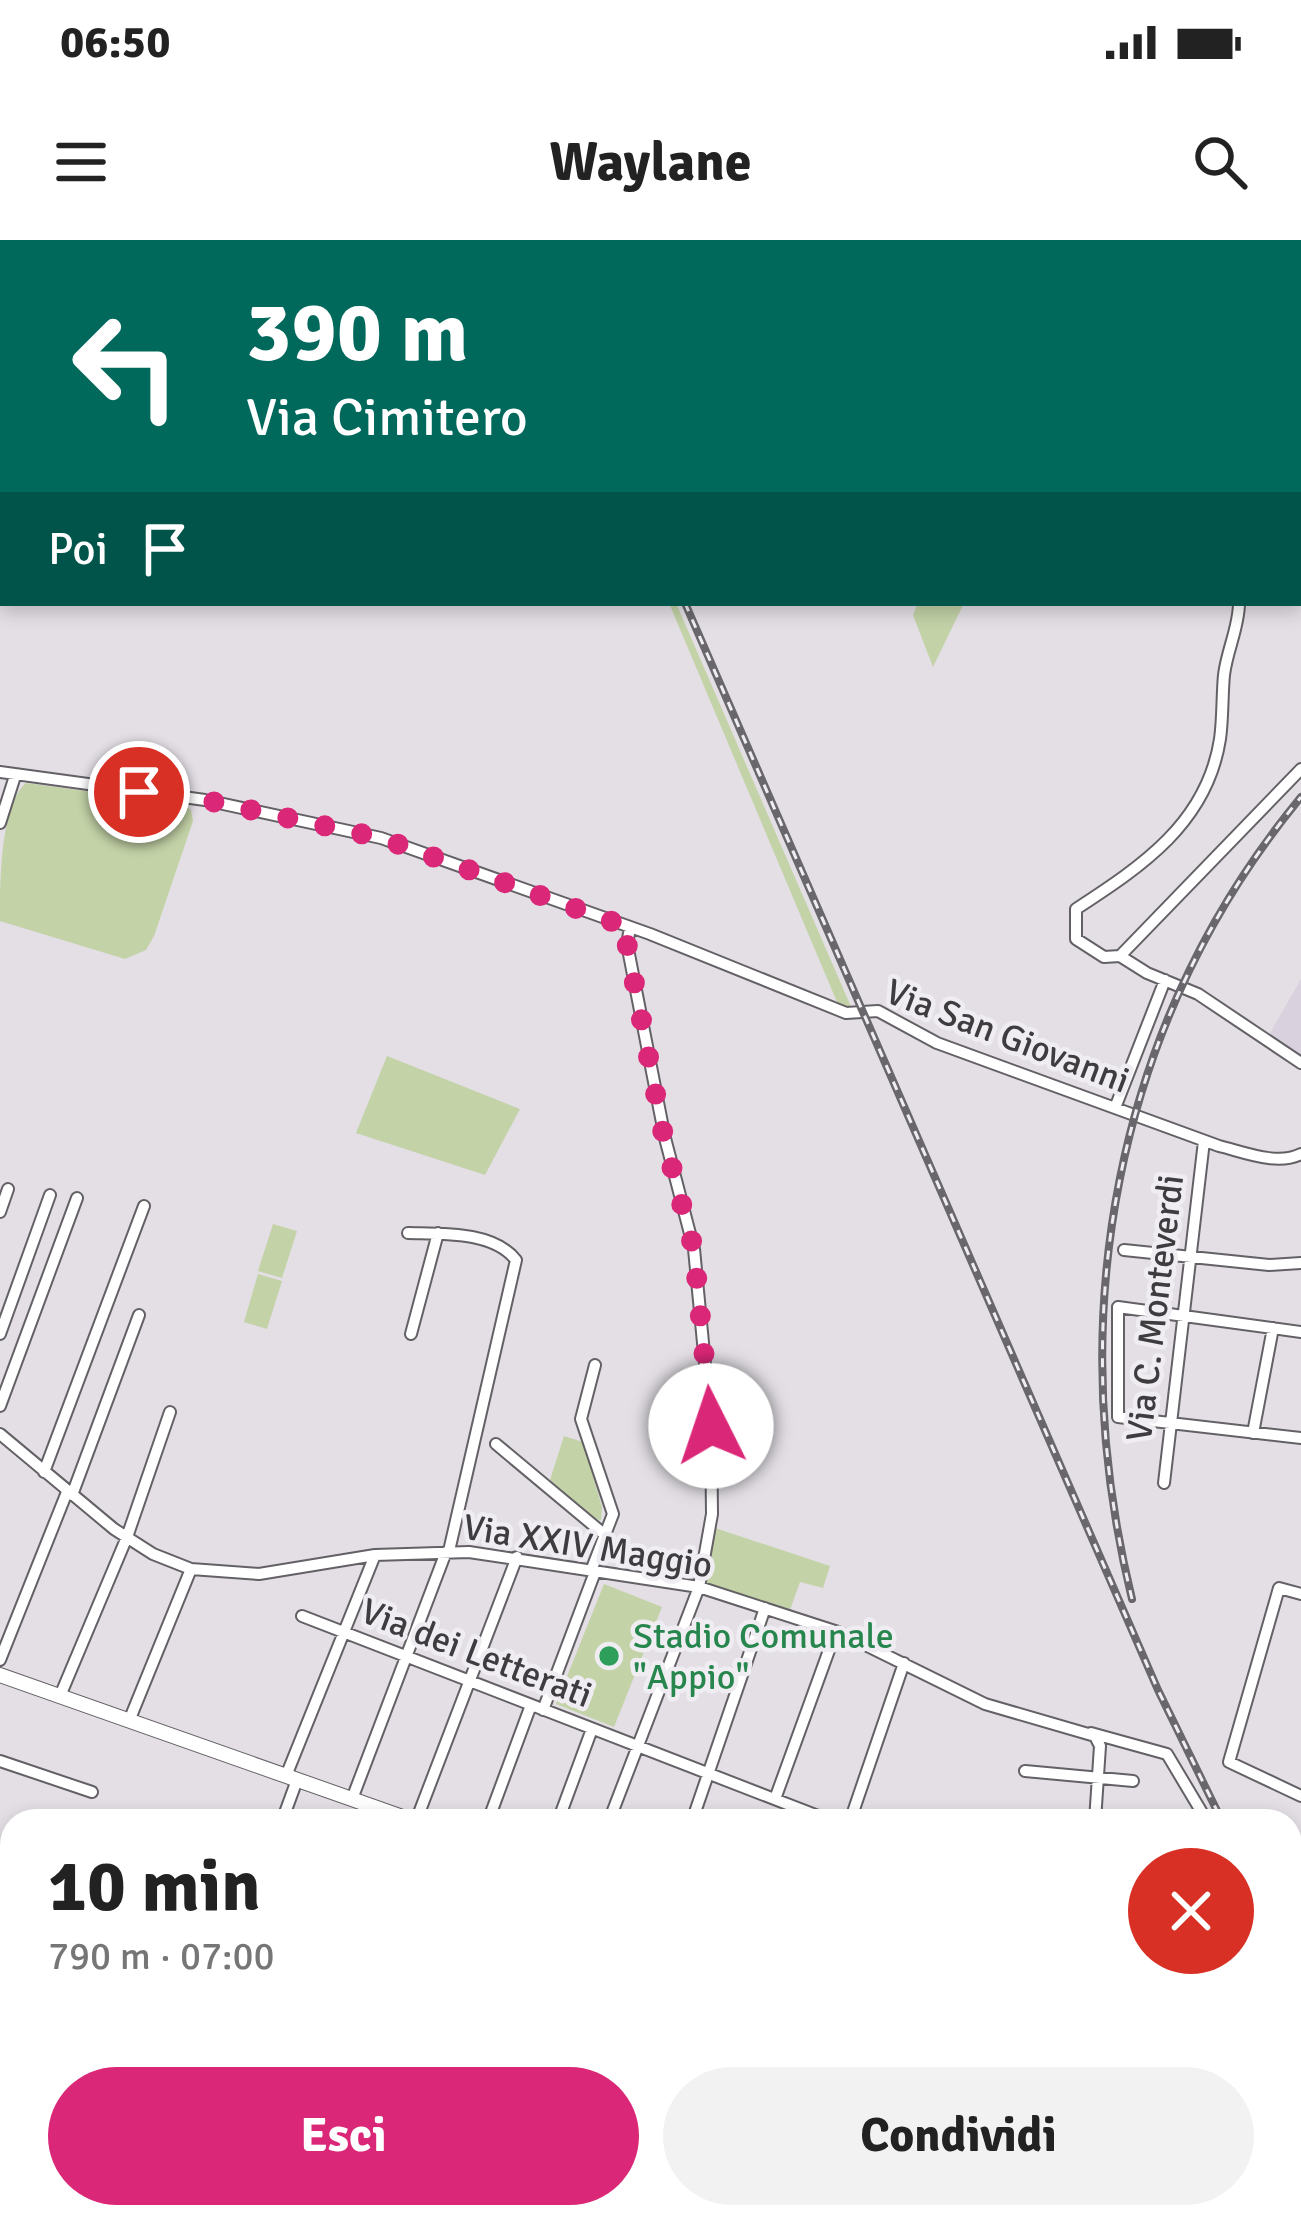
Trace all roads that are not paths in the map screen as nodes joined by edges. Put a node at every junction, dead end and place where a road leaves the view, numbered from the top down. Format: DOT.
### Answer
graph roads {
  1 [pos="1238,606"];
  2 [pos="1301,769"];
  3 [pos="0,772"];
  4 [pos="15,776"];
  5 [pos="0,823"];
  6 [pos="630,928"];
  7 [pos="1120,956"];
  8 [pos="1165,980"];
  9 [pos="1301,1063"];
  10 [pos="1115,1108"];
  11 [pos="1204,1141"];
  12 [pos="1301,1154"];
  13 [pos="8,1190"];
  14 [pos="50,1195"];
  15 [pos="77,1198"];
  16 [pos="143,1206"];
  17 [pos="0,1212"];
  18 [pos="409,1233"];
  19 [pos="438,1233"];
  20 [pos="1124,1250"];
  21 [pos="1192,1256"];
  22 [pos="1301,1263"];
  23 [pos="139,1315"];
  24 [pos="1185,1317"];
  25 [pos="1273,1328"];
  26 [pos="1301,1332"];
  27 [pos="0,1334"];
  28 [pos="411,1334"];
  29 [pos="595,1365"];
  30 [pos="0,1406"];
  31 [pos="170,1412"];
  32 [pos="1171,1424"];
  33 [pos="1253,1433"];
  34 [pos="1301,1438"];
  35 [pos="2,1440"];
  36 [pos="496,1444"];
  37 [pos="44,1472"];
  38 [pos="1164,1483"];
  39 [pos="70,1494"];
  40 [pos="604,1535"];
  41 [pos="127,1537"];
  42 [pos="447,1552"];
  43 [pos="375,1555"];
  44 [pos="518,1557"];
  45 [pos="704,1557"];
  46 [pos="191,1569"];
  47 [pos="593,1572"];
  48 [pos="672,1585"];
  49 [pos="699,1588"];
  50 [pos="1301,1594"];
  51 [pos="766,1608"];
  52 [pos="302,1616"];
  53 [pos="836,1631"];
  54 [pos="345,1634"];
  55 [pos="406,1657"];
  56 [pos="0,1660"];
  57 [pos="908,1665"];
  58 [pos="0,1675"];
  59 [pos="470,1682"];
  60 [pos="60,1696"];
  61 [pos="537,1708"];
  62 [pos="129,1721"];
  63 [pos="592,1729"];
  64 [pos="1088,1732"];
  65 [pos="636,1746"];
  66 [pos="0,1761"];
  67 [pos="1025,1771"];
  68 [pos="708,1774"];
  69 [pos="291,1778"];
  70 [pos="1098,1778"];
  71 [pos="1132,1781"];
  72 [pos="92,1792"];
  73 [pos="1301,1796"];
  74 [pos="352,1799"];
  75 [pos="775,1799"];
  76 [pos="285,1809"];
  77 [pos="381,1809"];
  78 [pos="420,1809"];
  79 [pos="493,1809"];
  80 [pos="562,1809"];
  81 [pos="613,1809"];
  82 [pos="696,1809"];
  83 [pos="801,1809"];
  84 [pos="854,1809"];
  85 [pos="1095,1809"];
  86 [pos="1200,1809"];
  1 -- 7 [label="street"];
  2 -- 7 [label="street"];
  3 -- 4 [label="street, Via San Giovanni"];
  4 -- 5 [label="street"];
  4 -- 6 [label="street, Via San Giovanni"];
  6 -- 10 [label="street, Via San Giovanni"];
  6 -- 45 [label="street"];
  7 -- 8 [label="street"];
  8 -- 9 [label="street"];
  8 -- 10 [label="street"];
  10 -- 11 [label="street, Via San Giovanni"];
  11 -- 12 [label="street, Via San Giovanni"];
  11 -- 21 [label="street, Via C. Monteverdi"];
  13 -- 17 [label="street"];
  14 -- 27 [label="street"];
  15 -- 30 [label="street"];
  16 -- 37 [label="street"];
  18 -- 19 [label="street"];
  19 -- 28 [label="street"];
  19 -- 42 [label="street"];
  20 -- 21 [label="street"];
  21 -- 22 [label="street"];
  21 -- 24 [label="street, Via C. Monteverdi"];
  23 -- 39 [label="street"];
  24 -- 25 [label="street"];
  24 -- 32 [label="street, Via C. Monteverdi"];
  24 -- 32 [label="street"];
  25 -- 26 [label="street"];
  25 -- 33 [label="street"];
  29 -- 40 [label="street"];
  31 -- 41 [label="street"];
  32 -- 33 [label="street"];
  32 -- 38 [label="street, Via C. Monteverdi"];
  33 -- 34 [label="street"];
  35 -- 37 [label="street, Via XXIV Maggio"];
  36 -- 40 [label="street"];
  37 -- 39 [label="street, Via XXIV Maggio"];
  39 -- 41 [label="street, Via XXIV Maggio"];
  39 -- 56 [label="street"];
  40 -- 47 [label="street"];
  41 -- 46 [label="street, Via XXIV Maggio"];
  41 -- 60 [label="street"];
  42 -- 43 [label="street, Via XXIV Maggio"];
  42 -- 44 [label="street, Via XXIV Maggio"];
  42 -- 55 [label="street"];
  43 -- 46 [label="street, Via XXIV Maggio"];
  43 -- 54 [label="street"];
  44 -- 47 [label="street, Via XXIV Maggio"];
  44 -- 59 [label="street"];
  45 -- 48 [label="street"];
  45 -- 49 [label="street"];
  46 -- 62 [label="street"];
  47 -- 48 [label="street, Via XXIV Maggio"];
  47 -- 61 [label="street"];
  48 -- 49 [label="street, Via XXIV Maggio"];
  49 -- 51 [label="street, Via XXIV Maggio"];
  49 -- 65 [label="street"];
  50 -- 73 [label="street"];
  51 -- 53 [label="street, Via XXIV Maggio"];
  51 -- 68 [label="street"];
  52 -- 54 [label="street, Via dei Letterati"];
  53 -- 57 [label="street, Via XXIV Maggio"];
  53 -- 75 [label="street"];
  54 -- 55 [label="street, Via dei Letterati"];
  54 -- 69 [label="street"];
  55 -- 59 [label="street, Via dei Letterati"];
  55 -- 74 [label="street"];
  57 -- 64 [label="street, Via XXIV Maggio"];
  57 -- 84 [label="street"];
  58 -- 60 [label="street"];
  59 -- 61 [label="street, Via dei Letterati"];
  59 -- 78 [label="street"];
  60 -- 62 [label="street"];
  61 -- 63 [label="street, Via dei Letterati"];
  61 -- 79 [label="street"];
  62 -- 69 [label="street"];
  63 -- 65 [label="street, Via dei Letterati"];
  63 -- 80 [label="street"];
  64 -- 70 [label="street"];
  64 -- 86 [label="street"];
  65 -- 68 [label="street, Via dei Letterati"];
  65 -- 81 [label="street"];
  66 -- 72 [label="street"];
  67 -- 70 [label="street"];
  68 -- 75 [label="street, Via dei Letterati"];
  68 -- 82 [label="street"];
  69 -- 74 [label="street"];
  69 -- 76 [label="street"];
  70 -- 71 [label="street"];
  70 -- 85 [label="street"];
  74 -- 77 [label="street"];
  75 -- 83 [label="street, Via dei Letterati"];
}
